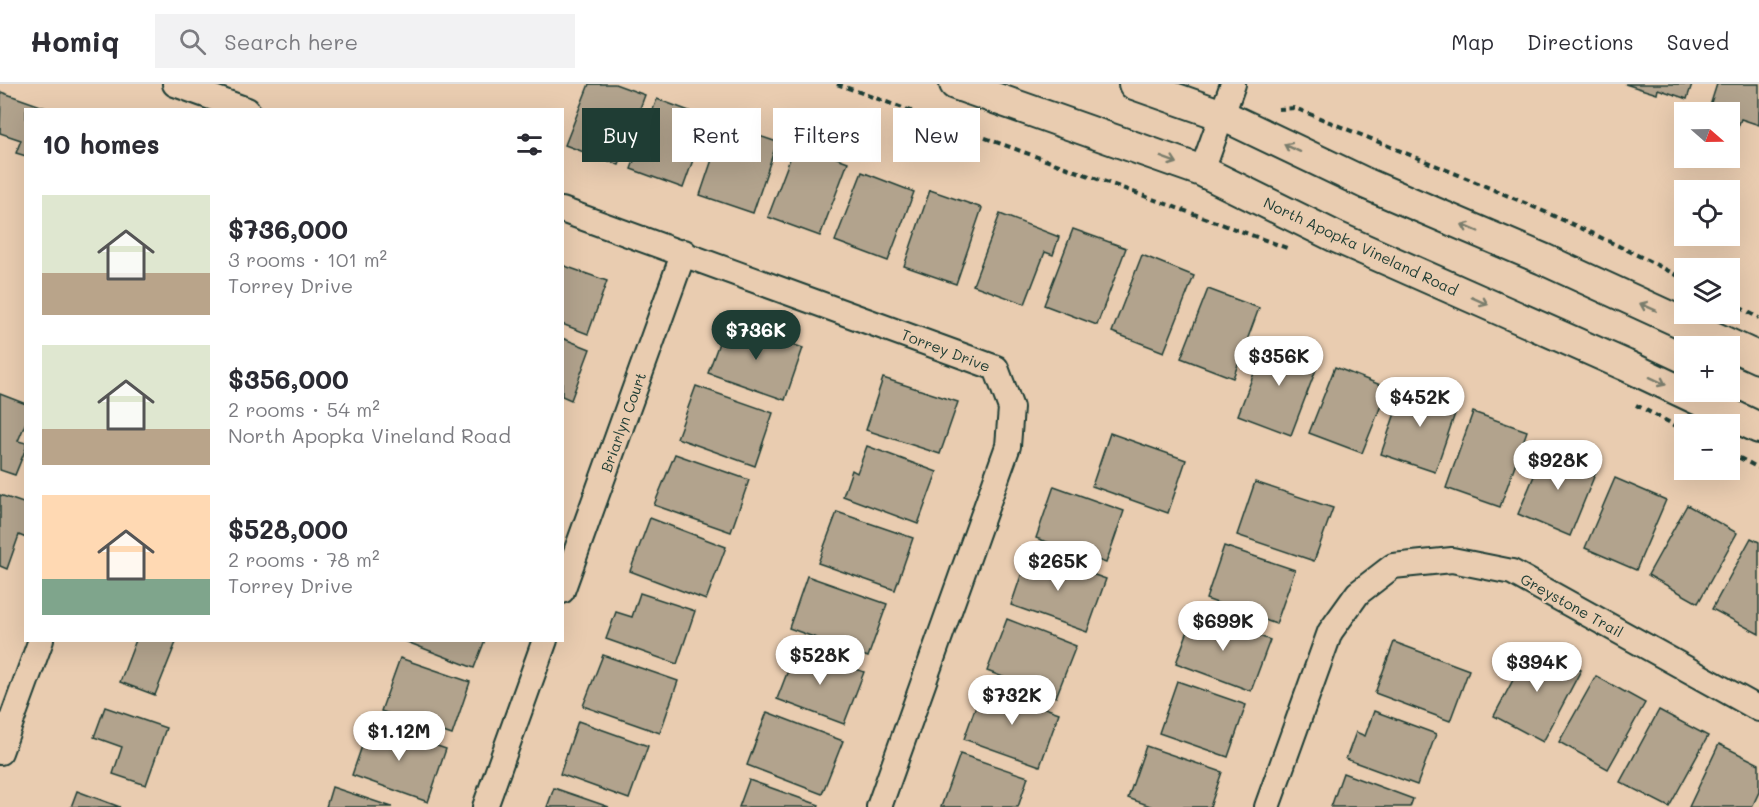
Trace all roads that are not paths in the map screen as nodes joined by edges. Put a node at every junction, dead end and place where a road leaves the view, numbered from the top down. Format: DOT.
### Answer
graph roads {
  1 [pos="175,84"];
  2 [pos="955,84"];
  3 [pos="1134,84"];
  4 [pos="1233,84"];
  5 [pos="241,108"];
  6 [pos="1222,115"];
  7 [pos="1202,171"];
  8 [pos="564,211"];
  9 [pos="684,252"];
  10 [pos="1759,358"];
  11 [pos="1759,428"];
  12 [pos="564,585"];
  13 [pos="40,642"];
  14 [pos="544,642"];
  15 [pos="1759,709"];
  16 [pos="0,752"];
  17 [pos="485,807"];
  18 [pos="879,807"];
  19 [pos="1267,807"];
  1 -- 5 [label="street"];
  2 -- 7 [label="street, North Apopka Vineland Road, one-way"];
  3 -- 6 [label="street"];
  4 -- 6 [label="street"];
  6 -- 7 [label="street"];
  10 -- 6 [label="street, one-way"];
  7 -- 11 [label="street, North Apopka Vineland Road, one-way"];
  8 -- 9 [label="street, Torrey Drive"];
  9 -- 12 [label="street, Briarlyn Court"];
  9 -- 18 [label="street, Torrey Drive"];
  13 -- 16 [label="street"];
  14 -- 17 [label="street"];
  15 -- 19 [label="street, Greystone Trail"];
}
